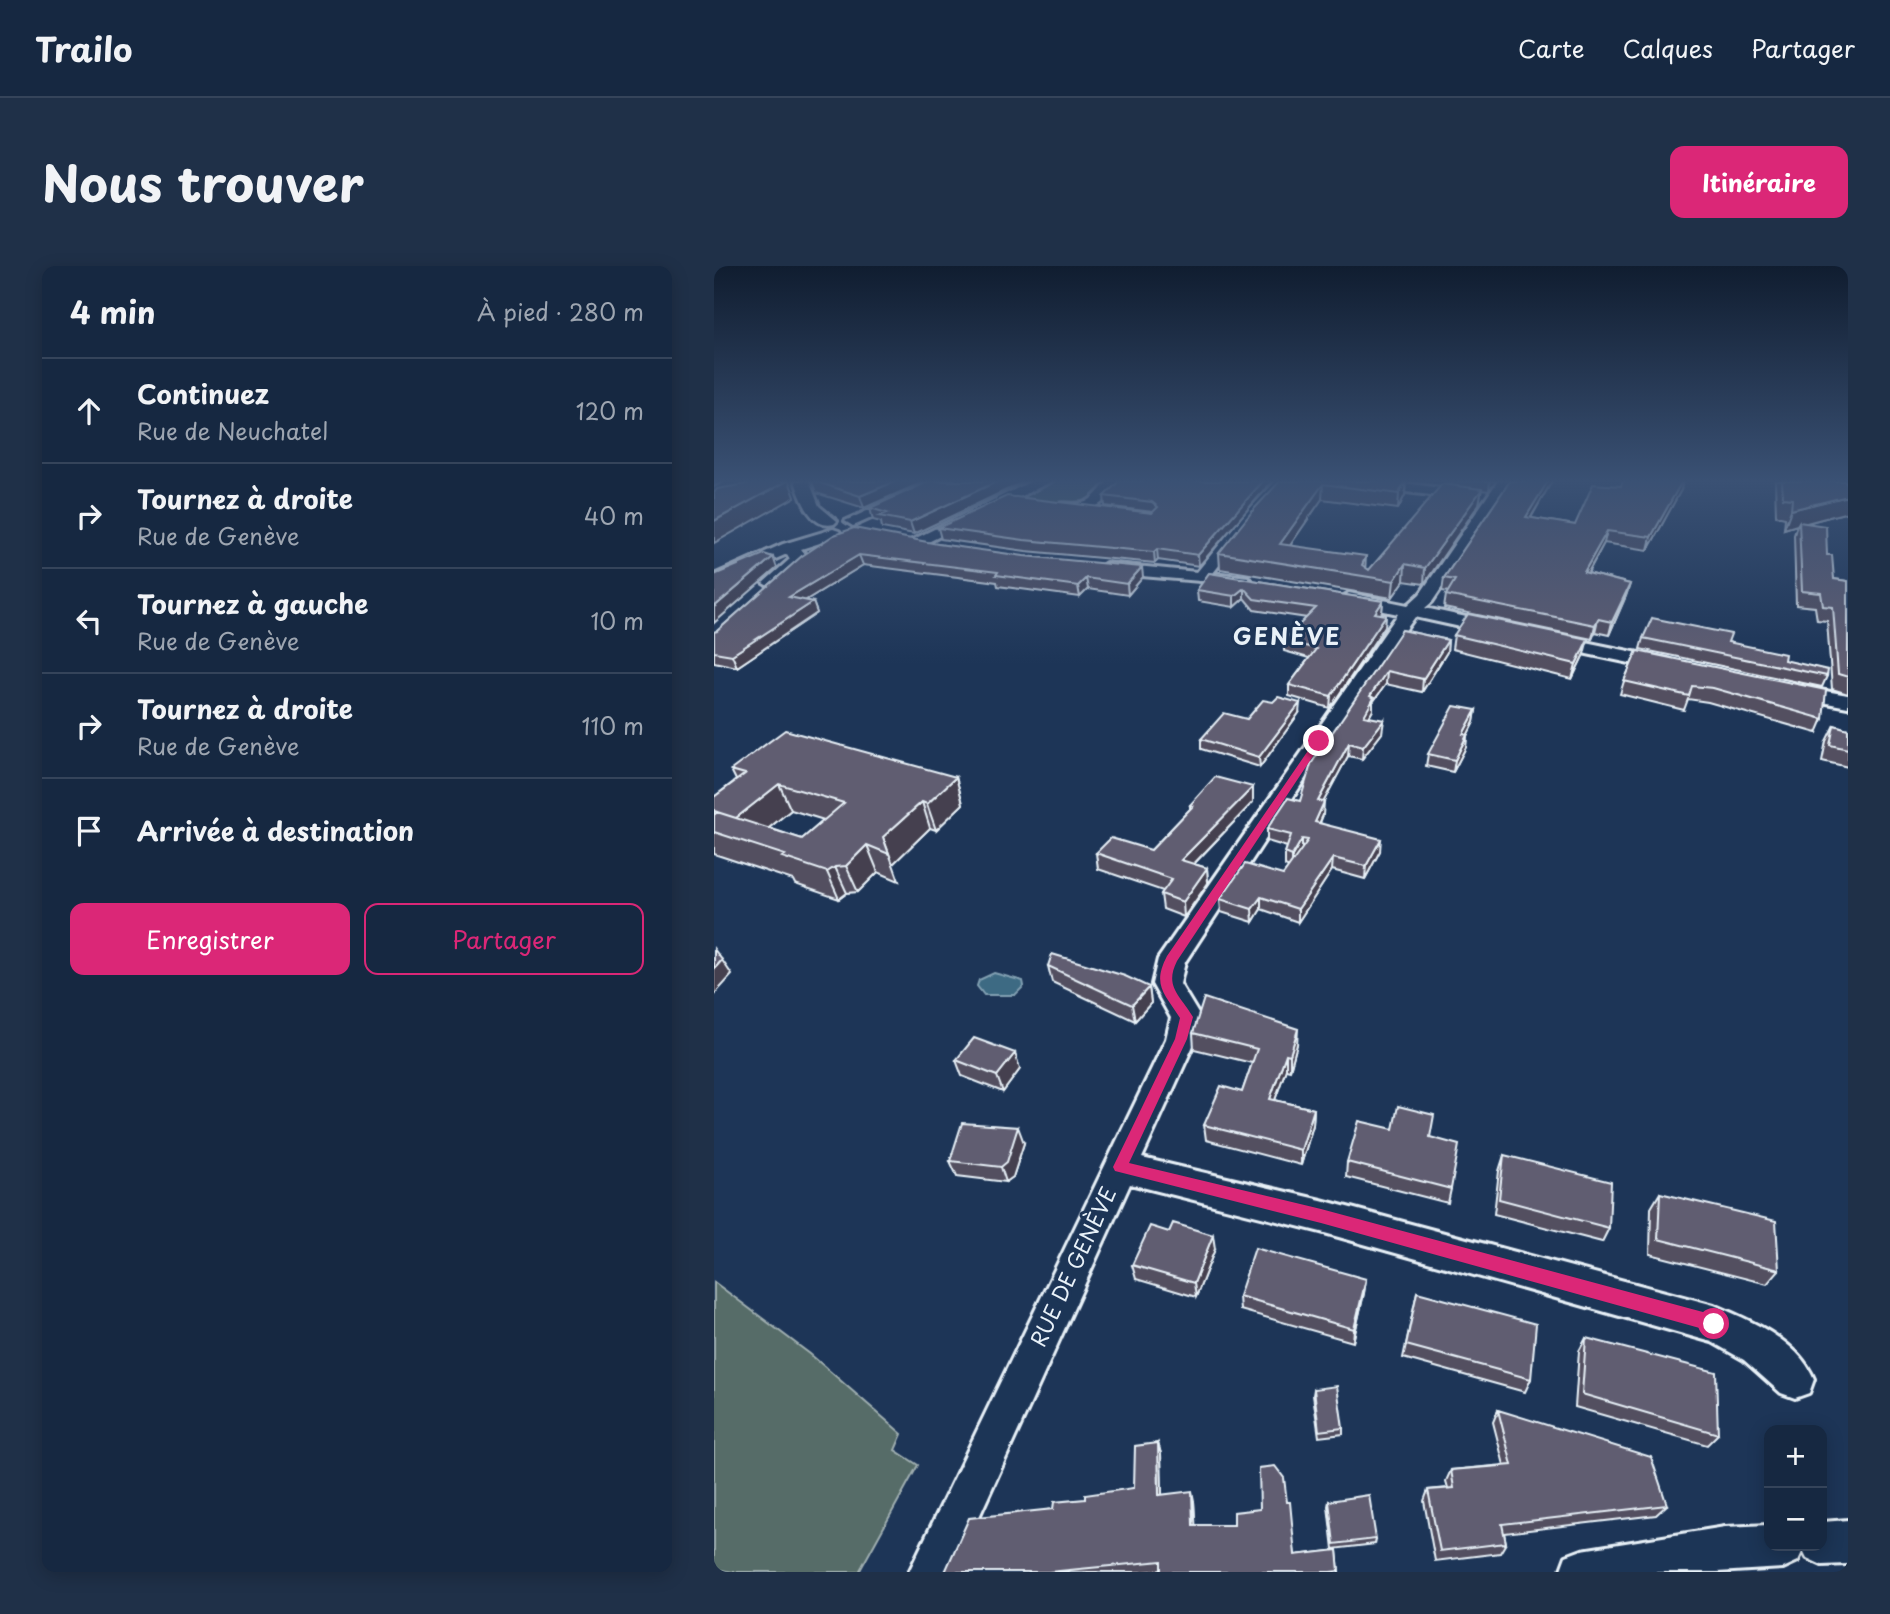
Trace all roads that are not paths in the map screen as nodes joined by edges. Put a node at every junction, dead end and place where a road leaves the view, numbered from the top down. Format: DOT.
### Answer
graph roads {
  1 [pos="801,542"];
  2 [pos="916,542"];
  3 [pos="1230,542"];
  4 [pos="1464,542"];
  5 [pos="791,546"];
  6 [pos="941,547"];
  7 [pos="1091,566"];
  8 [pos="1203,575"];
  9 [pos="714,581"];
  10 [pos="1265,584"];
  11 [pos="1328,594"];
  12 [pos="755,598"];
  13 [pos="1413,610"];
  14 [pos="1684,668"];
  15 [pos="1776,687"];
  16 [pos="1848,701"];
  17 [pos="1120,1167"];
  18 [pos="1795,1379"];
  19 [pos="1848,1542"];
  20 [pos="1827,1544"];
  21 [pos="1764,1547"];
  22 [pos="931,1572"];
  23 [pos="1581,1572"];
  1 -- 5 [label="street"];
  2 -- 6 [label="street"];
  3 -- 8 [label="street"];
  4 -- 13 [label="street, RUE DE GENÈVE"];
  5 -- 9 [label="street"];
  5 -- 12 [label="street"];
  7 -- 8 [label="street"];
  8 -- 10 [label="street"];
  11 -- 13 [label="street"];
  13 -- 14 [label="street"];
  13 -- 17 [label="street, RUE DE GENÈVE"];
  15 -- 16 [label="street"];
  17 -- 18 [label="street"];
  17 -- 22 [label="street, RUE DE GENÈVE"];
  19 -- 20 [label="street"];
  21 -- 23 [label="street"];
}
